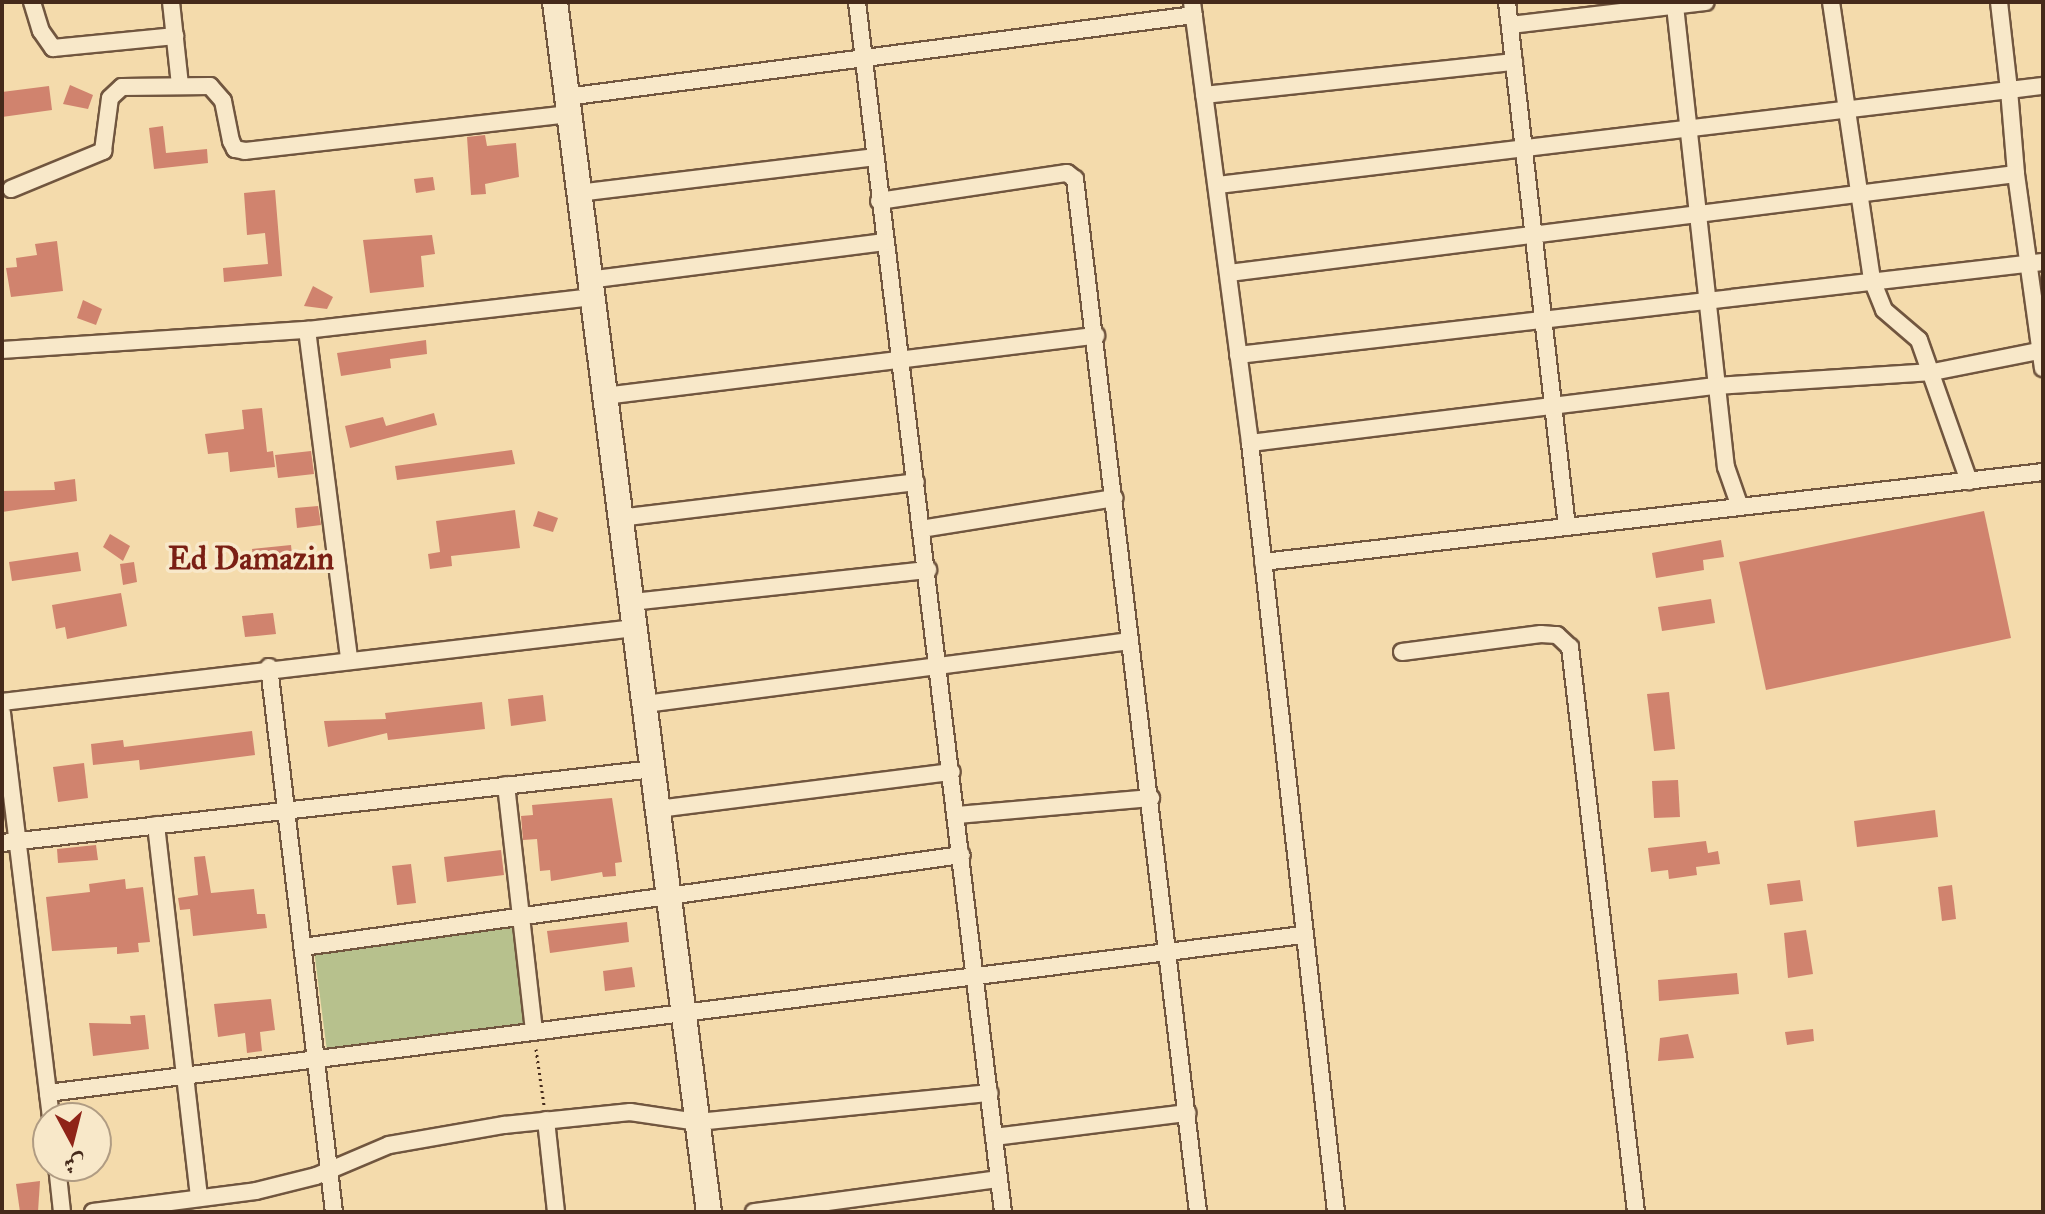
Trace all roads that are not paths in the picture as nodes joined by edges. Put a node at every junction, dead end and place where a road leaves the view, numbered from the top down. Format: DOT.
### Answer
graph roads {
  1 [pos="32,2"];
  2 [pos="171,2"];
  3 [pos="555,2"];
  4 [pos="857,2"];
  5 [pos="1507,2"];
  6 [pos="1706,2"];
  7 [pos="1831,2"];
  8 [pos="1999,2"];
  9 [pos="1675,6"];
  10 [pos="1193,8"];
  11 [pos="1510,25"];
  12 [pos="175,36"];
  13 [pos="863,55"];
  14 [pos="1514,62"];
  15 [pos="180,85"];
  16 [pos="2043,86"];
  17 [pos="2009,90"];
  18 [pos="1204,95"];
  19 [pos="567,106"];
  20 [pos="1847,109"];
  21 [pos="1692,128"];
  22 [pos="1527,146"];
  23 [pos="874,157"];
  24 [pos="2016,174"];
  25 [pos="1218,185"];
  26 [pos="11,189"];
  27 [pos="1860,192"];
  28 [pos="578,193"];
  29 [pos="879,201"];
  30 [pos="1700,214"];
  31 [pos="1535,234"];
  32 [pos="885,242"];
  33 [pos="2035,263"];
  34 [pos="1229,273"];
  35 [pos="1872,280"];
  36 [pos="590,289"];
  37 [pos="1710,299"];
  38 [pos="1545,319"];
  39 [pos="307,330"];
  40 [pos="1096,336"];
  41 [pos="2,350"];
  42 [pos="2042,350"];
  43 [pos="1238,355"];
  44 [pos="901,359"];
  45 [pos="2043,368"];
  46 [pos="1933,372"];
  47 [pos="1716,386"];
  48 [pos="604,396"];
  49 [pos="1554,407"];
  50 [pos="1250,443"];
  51 [pos="2043,472"];
  52 [pos="1969,481"];
  53 [pos="916,482"];
  54 [pos="1115,498"];
  55 [pos="1740,507"];
  56 [pos="619,518"];
  57 [pos="1567,527"];
  58 [pos="921,529"];
  59 [pos="1263,562"];
  60 [pos="928,570"];
  61 [pos="632,602"];
  62 [pos="635,628"];
  63 [pos="1130,641"];
  64 [pos="1402,652"];
  65 [pos="349,659"];
  66 [pos="939,665"];
  67 [pos="269,667"];
  68 [pos="2,702"];
  69 [pos="645,704"];
  70 [pos="2,713"];
  71 [pos="654,769"];
  72 [pos="952,772"];
  73 [pos="506,785"];
  74 [pos="1151,798"];
  75 [pos="287,809"];
  76 [pos="658,809"];
  77 [pos="957,815"];
  78 [pos="156,825"];
  79 [pos="10,842"];
  80 [pos="962,855"];
  81 [pos="669,892"];
  82 [pos="520,915"];
  83 [pos="1303,935"];
  84 [pos="303,947"];
  85 [pos="1171,952"];
  86 [pos="977,976"];
  87 [pos="684,1012"];
  88 [pos="534,1031"];
  89 [pos="317,1060"];
  90 [pos="185,1078"];
  91 [pos="48,1093"];
  92 [pos="990,1093"];
  93 [pos="49,1102"];
  94 [pos="1188,1113"];
  95 [pos="546,1120"];
  96 [pos="698,1122"];
  97 [pos="994,1137"];
  98 [pos="328,1170"];
  99 [pos="999,1179"];
  100 [pos="59,1182"];
  101 [pos="199,1196"];
  102 [pos="62,1212"];
  103 [pos="93,1212"];
  104 [pos="334,1212"];
  105 [pos="556,1212"];
  106 [pos="709,1212"];
  107 [pos="754,1212"];
  108 [pos="1003,1212"];
  109 [pos="1198,1212"];
  110 [pos="1336,1212"];
  111 [pos="1636,1212"];
  1 -- 12 [label="street"];
  2 -- 12 [label="street"];
  3 -- 19 [label="street"];
  4 -- 13 [label="street"];
  5 -- 11 [label="street"];
  6 -- 9 [label="street"];
  7 -- 20 [label="street"];
  8 -- 17 [label="street"];
  9 -- 11 [label="street"];
  9 -- 21 [label="street"];
  10 -- 13 [label="street"];
  10 -- 18 [label="street"];
  11 -- 14 [label="street"];
  12 -- 15 [label="street"];
  13 -- 19 [label="street"];
  13 -- 23 [label="street"];
  14 -- 18 [label="street"];
  14 -- 22 [label="street"];
  15 -- 19 [label="street"];
  15 -- 26 [label="street"];
  16 -- 17 [label="street"];
  17 -- 20 [label="street"];
  17 -- 24 [label="street"];
  18 -- 25 [label="street"];
  19 -- 28 [label="street"];
  20 -- 21 [label="street"];
  20 -- 27 [label="street"];
  21 -- 22 [label="street"];
  21 -- 30 [label="street"];
  22 -- 25 [label="street"];
  22 -- 31 [label="street"];
  23 -- 28 [label="street"];
  23 -- 29 [label="street"];
  24 -- 27 [label="street"];
  24 -- 33 [label="street"];
  25 -- 34 [label="street"];
  27 -- 30 [label="street"];
  27 -- 35 [label="street"];
  28 -- 36 [label="street"];
  29 -- 32 [label="street"];
  29 -- 40 [label="street"];
  30 -- 31 [label="street"];
  30 -- 37 [label="street"];
  31 -- 34 [label="street"];
  31 -- 38 [label="street"];
  32 -- 36 [label="street"];
  32 -- 44 [label="street"];
  33 -- 35 [label="street"];
  33 -- 42 [label="street"];
  34 -- 43 [label="street"];
  35 -- 37 [label="street"];
  35 -- 46 [label="street"];
  36 -- 39 [label="street"];
  36 -- 48 [label="street"];
  37 -- 38 [label="street"];
  37 -- 47 [label="street"];
  38 -- 43 [label="street"];
  38 -- 49 [label="street"];
  39 -- 41 [label="street"];
  39 -- 65 [label="street"];
  40 -- 44 [label="street"];
  40 -- 54 [label="street"];
  42 -- 45 [label="street"];
  42 -- 46 [label="street"];
  43 -- 50 [label="street"];
  44 -- 48 [label="street"];
  44 -- 53 [label="street"];
  46 -- 47 [label="street"];
  46 -- 52 [label="street"];
  47 -- 49 [label="street"];
  47 -- 55 [label="street"];
  48 -- 56 [label="street"];
  49 -- 50 [label="street"];
  49 -- 57 [label="street"];
  50 -- 59 [label="street"];
  51 -- 52 [label="street"];
  52 -- 55 [label="street"];
  53 -- 56 [label="street"];
  53 -- 58 [label="street"];
  54 -- 58 [label="street"];
  54 -- 63 [label="street"];
  55 -- 57 [label="street"];
  56 -- 61 [label="street"];
  57 -- 59 [label="street"];
  58 -- 60 [label="street"];
  59 -- 83 [label="street"];
  60 -- 61 [label="street"];
  60 -- 66 [label="street"];
  61 -- 62 [label="street"];
  62 -- 65 [label="street"];
  62 -- 69 [label="street"];
  63 -- 66 [label="street"];
  63 -- 74 [label="street"];
  64 -- 111 [label="street"];
  65 -- 67 [label="street"];
  66 -- 69 [label="street"];
  66 -- 72 [label="street"];
  67 -- 68 [label="street"];
  67 -- 75 [label="street"];
  69 -- 71 [label="street"];
  70 -- 79 [label="street"];
  71 -- 73 [label="street"];
  71 -- 76 [label="street"];
  72 -- 76 [label="street"];
  72 -- 77 [label="street"];
  73 -- 75 [label="street"];
  73 -- 82 [label="street"];
  74 -- 77 [label="street"];
  74 -- 85 [label="street"];
  75 -- 78 [label="street"];
  75 -- 84 [label="street"];
  76 -- 81 [label="street"];
  77 -- 80 [label="street"];
  78 -- 79 [label="street"];
  78 -- 90 [label="street"];
  79 -- 91 [label="street"];
  80 -- 81 [label="street"];
  80 -- 86 [label="street"];
  81 -- 82 [label="street"];
  81 -- 87 [label="street"];
  82 -- 84 [label="street"];
  82 -- 88 [label="street"];
  83 -- 85 [label="street"];
  83 -- 110 [label="street"];
  84 -- 89 [label="street"];
  85 -- 86 [label="street"];
  85 -- 94 [label="street"];
  86 -- 87 [label="street"];
  86 -- 92 [label="street"];
  87 -- 88 [label="street"];
  87 -- 96 [label="street"];
  88 -- 89 [label="street"];
  89 -- 90 [label="street"];
  89 -- 98 [label="street"];
  90 -- 91 [label="street"];
  90 -- 101 [label="street"];
  91 -- 93 [label="street"];
  92 -- 96 [label="street"];
  92 -- 97 [label="street"];
  94 -- 97 [label="street"];
  94 -- 109 [label="street"];
  95 -- 96 [label="street"];
  95 -- 98 [label="street"];
  95 -- 105 [label="street"];
  96 -- 106 [label="street"];
  97 -- 99 [label="street"];
  98 -- 101 [label="street"];
  98 -- 104 [label="street"];
  99 -- 107 [label="street"];
  99 -- 108 [label="street"];
  100 -- 102 [label="street"];
  101 -- 103 [label="street"];
}
